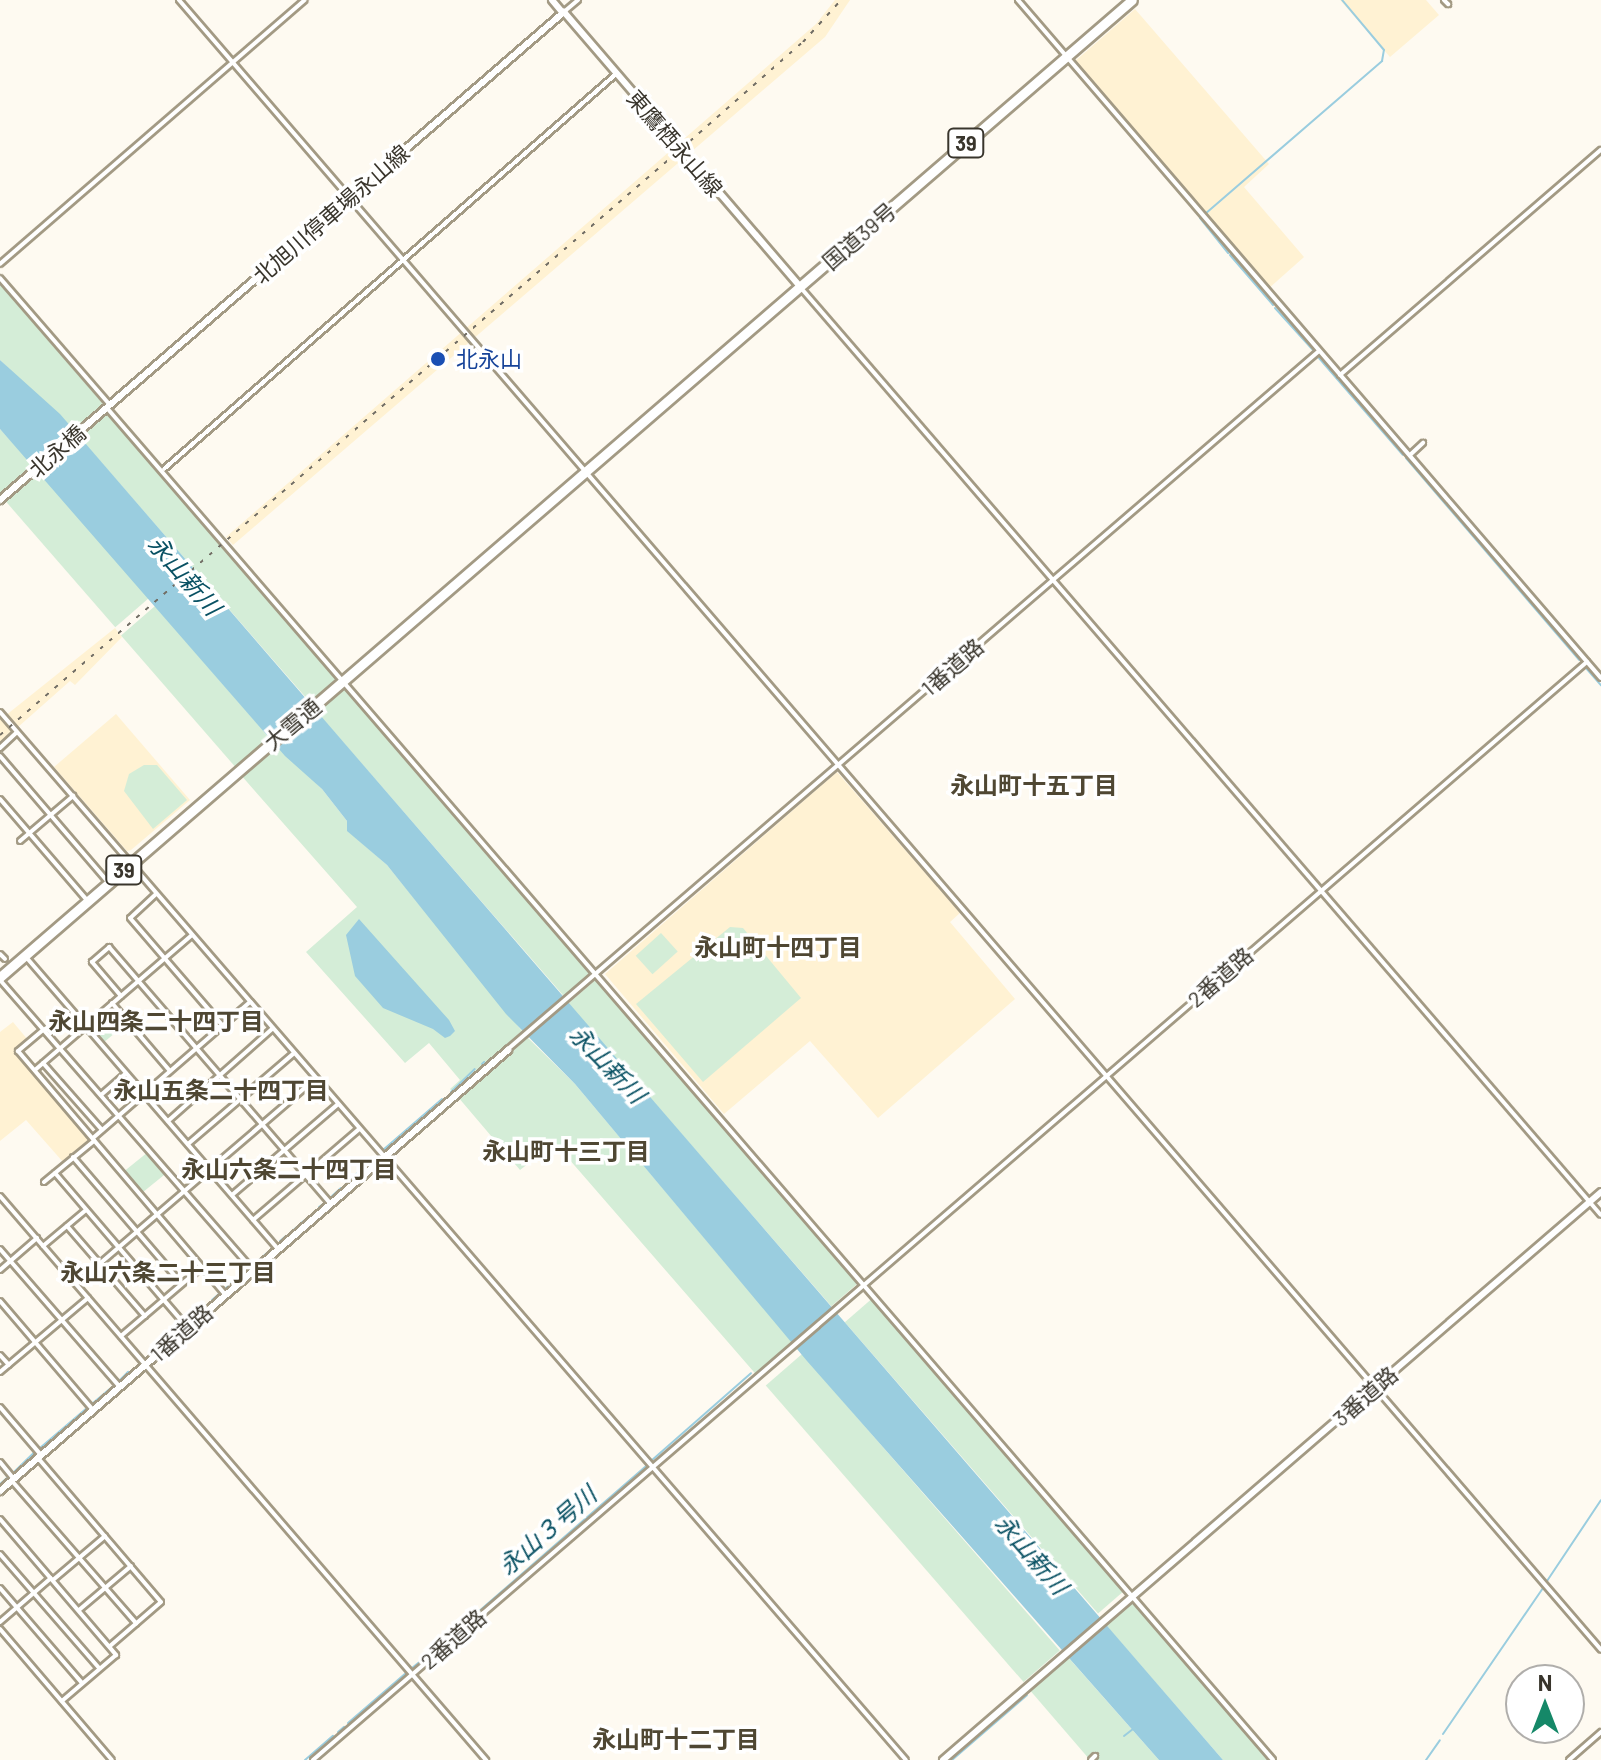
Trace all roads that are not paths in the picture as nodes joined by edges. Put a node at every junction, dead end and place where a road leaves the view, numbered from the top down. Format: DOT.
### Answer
graph roads {
  1 [pos="179,0"];
  2 [pos="305,0"];
  3 [pos="552,0"];
  4 [pos="578,0"];
  5 [pos="1018,0"];
  6 [pos="1132,0"];
  7 [pos="564,12"];
  8 [pos="1066,57"];
  9 [pos="233,62"];
  10 [pos="616,74"];
  11 [pos="1601,150"];
  12 [pos="350,198"];
  13 [pos="405,261"];
  14 [pos="0,264"];
  15 [pos="0,278"];
  16 [pos="800,286"];
  17 [pos="1319,351"];
  18 [pos="1340,375"];
  19 [pos="108,406"];
  20 [pos="99,415"];
  21 [pos="1423,443"];
  22 [pos="1409,455"];
  23 [pos="164,469"];
  24 [pos="585,471"];
  25 [pos="0,500"];
  26 [pos="1054,580"];
  27 [pos="1587,662"];
  28 [pos="1601,678"];
  29 [pos="343,680"];
  30 [pos="0,712"];
  31 [pos="17,732"];
  32 [pos="0,748"];
  33 [pos="0,756"];
  34 [pos="839,764"];
  35 [pos="73,796"];
  36 [pos="0,799"];
  37 [pos="50,815"];
  38 [pos="30,833"];
  39 [pos="20,841"];
  40 [pos="131,864"];
  41 [pos="109,883"];
  42 [pos="1321,890"];
  43 [pos="156,893"];
  44 [pos="88,901"];
  45 [pos="192,935"];
  46 [pos="0,954"];
  47 [pos="25,956"];
  48 [pos="165,958"];
  49 [pos="5,959"];
  50 [pos="597,973"];
  51 [pos="0,978"];
  52 [pos="138,981"];
  53 [pos="121,996"];
  54 [pos="250,1002"];
  55 [pos="112,1003"];
  56 [pos="86,1026"];
  57 [pos="223,1026"];
  58 [pos="273,1028"];
  59 [pos="43,1030"];
  60 [pos="197,1048"];
  61 [pos="59,1049"];
  62 [pos="508,1050"];
  63 [pos="294,1053"];
  64 [pos="43,1063"];
  65 [pos="35,1070"];
  66 [pos="170,1071"];
  67 [pos="126,1073"];
  68 [pos="219,1074"];
  69 [pos="1106,1076"];
  70 [pos="316,1078"];
  71 [pos="144,1094"];
  72 [pos="101,1095"];
  73 [pos="241,1099"];
  74 [pos="338,1104"];
  75 [pos="118,1116"];
  76 [pos="168,1121"];
  77 [pos="263,1124"];
  78 [pos="359,1129"];
  79 [pos="102,1130"];
  80 [pos="93,1139"];
  81 [pos="188,1144"];
  82 [pos="285,1150"];
  83 [pos="73,1157"];
  84 [pos="384,1157"];
  85 [pos="210,1169"];
  86 [pos="55,1173"];
  87 [pos="306,1175"];
  88 [pos="44,1182"];
  89 [pos="184,1191"];
  90 [pos="1601,1192"];
  91 [pos="232,1195"];
  92 [pos="0,1196"];
  93 [pos="1589,1202"];
  94 [pos="330,1203"];
  95 [pos="86,1210"];
  96 [pos="157,1214"];
  97 [pos="1601,1215"];
  98 [pos="253,1220"];
  99 [pos="67,1226"];
  100 [pos="137,1231"];
  101 [pos="37,1238"];
  102 [pos="43,1246"];
  103 [pos="119,1247"];
  104 [pos="0,1249"];
  105 [pos="278,1249"];
  106 [pos="10,1261"];
  107 [pos="100,1264"];
  108 [pos="202,1267"];
  109 [pos="0,1270"];
  110 [pos="253,1270"];
  111 [pos="76,1284"];
  112 [pos="182,1284"];
  113 [pos="865,1284"];
  114 [pos="225,1294"];
  115 [pos="88,1298"];
  116 [pos="163,1300"];
  117 [pos="0,1301"];
  118 [pos="145,1316"];
  119 [pos="62,1321"];
  120 [pos="187,1327"];
  121 [pos="121,1336"];
  122 [pos="36,1343"];
  123 [pos="0,1355"];
  124 [pos="145,1364"];
  125 [pos="9,1365"];
  126 [pos="0,1372"];
  127 [pos="119,1387"];
  128 [pos="1375,1388"];
  129 [pos="0,1407"];
  130 [pos="93,1410"];
  131 [pos="39,1457"];
  132 [pos="0,1462"];
  133 [pos="652,1467"];
  134 [pos="13,1480"];
  135 [pos="0,1491"];
  136 [pos="0,1519"];
  137 [pos="105,1536"];
  138 [pos="0,1554"];
  139 [pos="80,1558"];
  140 [pos="131,1566"];
  141 [pos="52,1579"];
  142 [pos="0,1588"];
  143 [pos="105,1588"];
  144 [pos="33,1593"];
  145 [pos="1130,1598"];
  146 [pos="17,1608"];
  147 [pos="79,1610"];
  148 [pos="0,1622"];
  149 [pos="136,1623"];
  150 [pos="0,1629"];
  151 [pos="110,1646"];
  152 [pos="1601,1650"];
  153 [pos="99,1668"];
  154 [pos="412,1674"];
  155 [pos="82,1683"];
  156 [pos="62,1701"];
  157 [pos="1601,1732"];
  158 [pos="112,1760"];
  159 [pos="313,1760"];
  160 [pos="486,1760"];
  161 [pos="906,1760"];
  162 [pos="943,1760"];
  163 [pos="1273,1760"];
  164 [pos="1569,1760"];
  1 -- 9 [label="street"];
  2 -- 9 [label="street"];
  3 -- 7 [label="street, 東鷹栖永山線"];
  4 -- 7 [label="street"];
  5 -- 8 [label="street"];
  6 -- 8 [label="highway, 国道39号 / 39"];
  7 -- 10 [label="street, 東鷹栖永山線"];
  7 -- 12 [label="street, 北旭川停車場永山線"];
  8 -- 16 [label="highway, 国道39号 / 39"];
  8 -- 17 [label="street"];
  9 -- 12 [label="street"];
  9 -- 14 [label="street"];
  10 -- 13 [label="street"];
  10 -- 16 [label="street, 東鷹栖永山線"];
  11 -- 18 [label="street"];
  12 -- 13 [label="street"];
  12 -- 19 [label="street, 北旭川停車場永山線"];
  13 -- 23 [label="street"];
  13 -- 24 [label="street"];
  15 -- 19 [label="street"];
  16 -- 24 [label="highway, 国道39号 / 39"];
  16 -- 26 [label="street"];
  17 -- 18 [label="street"];
  17 -- 26 [label="street, 1番道路"];
  18 -- 22 [label="street"];
  19 -- 20 [label="street, 北旭川停車場永山線"];
  19 -- 23 [label="street"];
  20 -- 25 [label="street, 北永橋"];
  21 -- 22 [label="street"];
  22 -- 27 [label="street"];
  23 -- 29 [label="street"];
  24 -- 29 [label="highway, 大雪通 / 39"];
  24 -- 34 [label="street"];
  26 -- 34 [label="street, 1番道路"];
  26 -- 42 [label="street"];
  27 -- 28 [label="street"];
  27 -- 42 [label="street, 2番道路"];
  29 -- 40 [label="highway, 大雪通 / 39"];
  29 -- 50 [label="street"];
  30 -- 31 [label="street"];
  31 -- 32 [label="street"];
  31 -- 35 [label="street"];
  33 -- 37 [label="street"];
  34 -- 50 [label="street, 1番道路"];
  34 -- 69 [label="street"];
  35 -- 37 [label="street"];
  35 -- 40 [label="street"];
  36 -- 38 [label="street"];
  37 -- 38 [label="street"];
  37 -- 41 [label="street"];
  38 -- 39 [label="street"];
  38 -- 44 [label="street"];
  40 -- 41 [label="highway, 大雪通 / 39"];
  40 -- 43 [label="street"];
  41 -- 44 [label="highway, 大雪通 / 39"];
  42 -- 69 [label="street, 2番道路"];
  42 -- 93 [label="street"];
  43 -- 45 [label="street"];
  43 -- 48 [label="street"];
  44 -- 47 [label="highway, 大雪通 / 39"];
  45 -- 48 [label="street"];
  45 -- 54 [label="street"];
  46 -- 49 [label="street"];
  47 -- 51 [label="highway, 大雪通 / 39"];
  47 -- 56 [label="street"];
  48 -- 52 [label="street"];
  48 -- 57 [label="street"];
  50 -- 62 [label="street, 1番道路"];
  50 -- 113 [label="street"];
  51 -- 59 [label="street"];
  52 -- 53 [label="street"];
  52 -- 53 [label="street"];
  52 -- 60 [label="street"];
  53 -- 55 [label="street"];
  54 -- 57 [label="street"];
  54 -- 58 [label="street"];
  55 -- 56 [label="street"];
  55 -- 66 [label="street"];
  56 -- 61 [label="street"];
  56 -- 67 [label="street"];
  57 -- 60 [label="street"];
  58 -- 63 [label="street"];
  58 -- 68 [label="street"];
  59 -- 61 [label="street"];
  59 -- 65 [label="street"];
  60 -- 66 [label="street"];
  60 -- 68 [label="street"];
  61 -- 64 [label="street"];
  61 -- 72 [label="street"];
  62 -- 84 [label="street, 1番道路"];
  63 -- 70 [label="street"];
  63 -- 73 [label="street"];
  64 -- 65 [label="street"];
  64 -- 79 [label="street"];
  65 -- 80 [label="street"];
  66 -- 71 [label="street"];
  67 -- 71 [label="street"];
  67 -- 72 [label="street"];
  68 -- 73 [label="street"];
  68 -- 76 [label="street"];
  69 -- 113 [label="street, 2番道路"];
  69 -- 128 [label="street"];
  70 -- 74 [label="street"];
  70 -- 77 [label="street"];
  71 -- 75 [label="street"];
  71 -- 76 [label="street"];
  72 -- 75 [label="street"];
  73 -- 77 [label="street"];
  73 -- 81 [label="street"];
  74 -- 78 [label="street"];
  74 -- 82 [label="street"];
  75 -- 79 [label="street"];
  75 -- 89 [label="street"];
  76 -- 81 [label="street"];
  77 -- 82 [label="street"];
  77 -- 85 [label="street"];
  78 -- 84 [label="street"];
  78 -- 87 [label="street"];
  79 -- 80 [label="street"];
  80 -- 83 [label="street"];
  80 -- 96 [label="street"];
  81 -- 85 [label="street"];
  82 -- 87 [label="street"];
  82 -- 91 [label="street"];
  83 -- 86 [label="street"];
  83 -- 100 [label="street"];
  84 -- 94 [label="street, 1番道路"];
  84 -- 133 [label="street"];
  85 -- 89 [label="street"];
  85 -- 91 [label="street"];
  86 -- 88 [label="street"];
  86 -- 95 [label="street"];
  87 -- 94 [label="street"];
  87 -- 98 [label="street"];
  89 -- 96 [label="street"];
  89 -- 110 [label="street"];
  90 -- 93 [label="street, 3番道路"];
  91 -- 98 [label="street"];
  92 -- 101 [label="street"];
  93 -- 97 [label="street"];
  93 -- 128 [label="street, 3番道路"];
  94 -- 105 [label="street, 1番道路"];
  95 -- 99 [label="street"];
  95 -- 103 [label="street"];
  96 -- 100 [label="street"];
  96 -- 108 [label="street"];
  98 -- 105 [label="street"];
  99 -- 102 [label="street"];
  99 -- 107 [label="street"];
  100 -- 103 [label="street"];
  100 -- 112 [label="street"];
  101 -- 102 [label="street"];
  101 -- 106 [label="street"];
  102 -- 111 [label="street"];
  103 -- 107 [label="street"];
  103 -- 116 [label="street"];
  104 -- 106 [label="street"];
  105 -- 110 [label="street, 1番道路"];
  106 -- 109 [label="street"];
  106 -- 119 [label="street"];
  107 -- 111 [label="street"];
  107 -- 118 [label="street"];
  108 -- 112 [label="street"];
  108 -- 114 [label="street"];
  110 -- 114 [label="street, 1番道路"];
  111 -- 115 [label="street"];
  112 -- 116 [label="street"];
  113 -- 133 [label="street, 2番道路"];
  113 -- 145 [label="street"];
  114 -- 120 [label="street, 1番道路"];
  115 -- 119 [label="street"];
  115 -- 121 [label="street"];
  116 -- 118 [label="street"];
  116 -- 120 [label="street"];
  117 -- 122 [label="street"];
  118 -- 121 [label="street"];
  119 -- 122 [label="street"];
  119 -- 127 [label="street"];
  120 -- 124 [label="street, 1番道路"];
  121 -- 124 [label="street"];
  122 -- 125 [label="street"];
  122 -- 130 [label="street"];
  123 -- 125 [label="street"];
  124 -- 127 [label="street, 1番道路"];
  124 -- 154 [label="street"];
  125 -- 126 [label="street"];
  127 -- 130 [label="street, 1番道路"];
  128 -- 145 [label="street, 3番道路"];
  128 -- 152 [label="street"];
  129 -- 131 [label="street"];
  130 -- 131 [label="street, 1番道路"];
  131 -- 134 [label="street, 1番道路"];
  131 -- 137 [label="street"];
  132 -- 134 [label="street"];
  133 -- 154 [label="street, 2番道路"];
  133 -- 161 [label="street"];
  134 -- 135 [label="street, 1番道路"];
  134 -- 139 [label="street"];
  136 -- 141 [label="street"];
  137 -- 139 [label="street"];
  137 -- 140 [label="street"];
  138 -- 144 [label="street"];
  139 -- 141 [label="street"];
  139 -- 143 [label="street"];
  140 -- 143 [label="street"];
  140 -- 149 [label="street"];
  141 -- 144 [label="street"];
  141 -- 147 [label="street"];
  142 -- 146 [label="street"];
  143 -- 147 [label="street"];
  143 -- 149 [label="street"];
  144 -- 146 [label="street"];
  144 -- 153 [label="street"];
  145 -- 162 [label="street, 3番道路"];
  145 -- 163 [label="street"];
  146 -- 148 [label="street"];
  146 -- 155 [label="street"];
  147 -- 151 [label="street"];
  149 -- 151 [label="street"];
  150 -- 156 [label="street"];
  151 -- 153 [label="street"];
  153 -- 155 [label="street"];
  154 -- 159 [label="street, 2番道路"];
  154 -- 160 [label="street"];
  155 -- 156 [label="street"];
  156 -- 158 [label="street"];
  157 -- 164 [label="street"];
}
